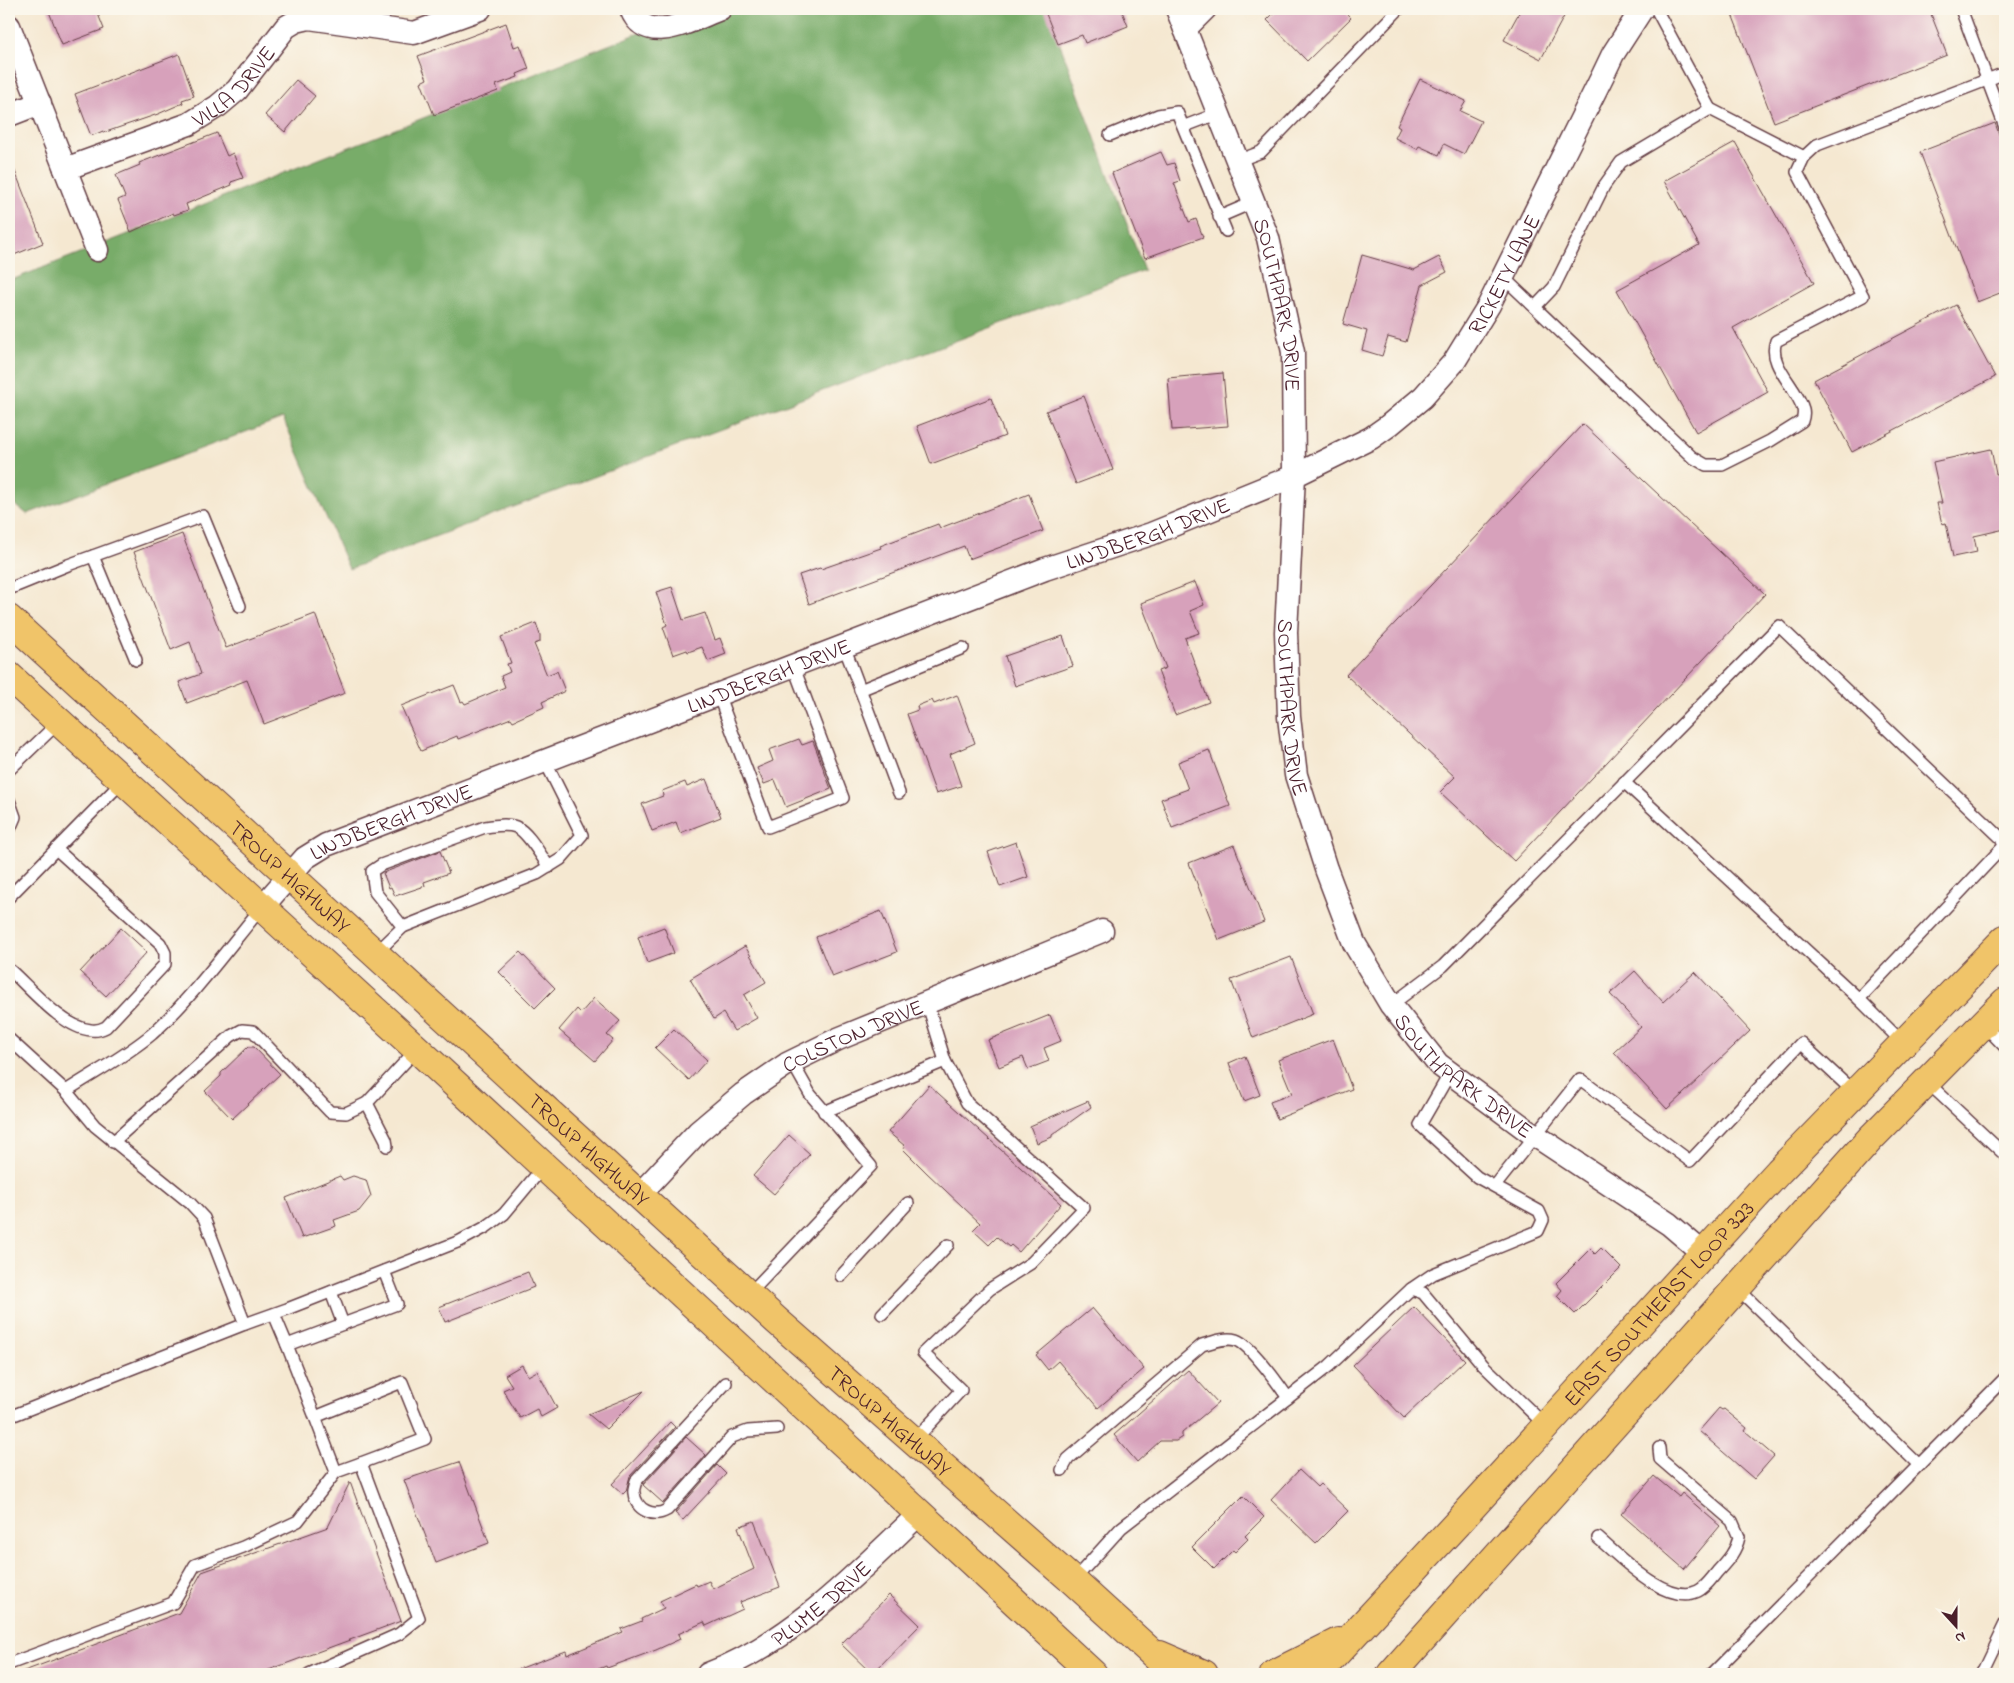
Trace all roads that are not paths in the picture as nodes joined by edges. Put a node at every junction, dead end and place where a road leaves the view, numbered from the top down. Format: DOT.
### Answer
graph roads {
  1 [pos="480,9"];
  2 [pos="630,9"];
  3 [pos="720,9"];
  4 [pos="1205,9"];
  5 [pos="1398,9"];
  6 [pos="1642,9"];
  7 [pos="1656,9"];
  8 [pos="1961,9"];
  9 [pos="1181,19"];
  10 [pos="9,26"];
  11 [pos="2005,73"];
  12 [pos="1987,80"];
  13 [pos="40,103"];
  14 [pos="1710,110"];
  15 [pos="1218,114"];
  16 [pos="9,115"];
  17 [pos="1184,126"];
  18 [pos="2005,127"];
  19 [pos="1110,135"];
  20 [pos="1804,157"];
  21 [pos="1237,160"];
  22 [pos="66,168"];
  23 [pos="1254,202"];
  24 [pos="1219,217"];
  25 [pos="1226,231"];
  26 [pos="97,250"];
  27 [pos="1503,277"];
  28 [pos="1535,308"];
  29 [pos="1294,476"];
  30 [pos="93,556"];
  31 [pos="9,589"];
  32 [pos="240,606"];
  33 [pos="9,619"];
  34 [pos="844,646"];
  35 [pos="963,648"];
  36 [pos="136,660"];
  37 [pos="793,665"];
  38 [pos="9,676"];
  39 [pos="860,690"];
  40 [pos="718,694"];
  41 [pos="60,722"];
  42 [pos="545,761"];
  43 [pos="9,770"];
  44 [pos="124,780"];
  45 [pos="1624,782"];
  46 [pos="899,794"];
  47 [pos="9,800"];
  48 [pos="9,831"];
  49 [pos="56,850"];
  50 [pos="549,867"];
  51 [pos="289,875"];
  52 [pos="9,898"];
  53 [pos="262,906"];
  54 [pos="403,927"];
  55 [pos="1102,931"];
  56 [pos="2005,938"];
  57 [pos="375,954"];
  58 [pos="9,971"];
  59 [pos="1859,999"];
  60 [pos="927,1002"];
  61 [pos="2005,1002"];
  62 [pos="1391,1005"];
  63 [pos="1984,1025"];
  64 [pos="9,1038"];
  65 [pos="1903,1043"];
  66 [pos="2005,1047"];
  67 [pos="417,1049"];
  68 [pos="945,1060"];
  69 [pos="792,1062"];
  70 [pos="1450,1073"];
  71 [pos="1927,1082"];
  72 [pos="66,1091"];
  73 [pos="1855,1093"];
  74 [pos="367,1103"];
  75 [pos="824,1112"];
  76 [pos="1536,1136"];
  77 [pos="113,1142"];
  78 [pos="387,1146"];
  79 [pos="2005,1155"];
  80 [pos="544,1166"];
  81 [pos="1495,1186"];
  82 [pos="639,1195"];
  83 [pos="908,1203"];
  84 [pos="948,1245"];
  85 [pos="1704,1254"];
  86 [pos="384,1271"];
  87 [pos="841,1276"];
  88 [pos="1737,1288"];
  89 [pos="1411,1289"];
  90 [pos="331,1292"];
  91 [pos="749,1294"];
  92 [pos="274,1314"];
  93 [pos="882,1314"];
  94 [pos="245,1324"];
  95 [pos="343,1324"];
  96 [pos="287,1344"];
  97 [pos="2005,1378"];
  98 [pos="726,1383"];
  99 [pos="1288,1398"];
  100 [pos="9,1417"];
  101 [pos="315,1417"];
  102 [pos="1546,1426"];
  103 [pos="777,1429"];
  104 [pos="914,1441"];
  105 [pos="1660,1448"];
  106 [pos="361,1463"];
  107 [pos="1919,1465"];
  108 [pos="1062,1470"];
  109 [pos="336,1472"];
  110 [pos="920,1513"];
  111 [pos="1598,1538"];
  112 [pos="1073,1581"];
  113 [pos="2005,1624"];
  114 [pos="1354,1633"];
  115 [pos="1148,1649"];
  116 [pos="9,1664"];
  117 [pos="309,1674"];
  118 [pos="708,1674"];
  119 [pos="1093,1674"];
  120 [pos="1176,1674"];
  121 [pos="1204,1674"];
  122 [pos="1274,1674"];
  123 [pos="1317,1674"];
  124 [pos="1391,1674"];
  125 [pos="1712,1674"];
  126 [pos="1981,1674"];
  1 -- 22 [label="street, VILLA DRIVE"];
  2 -- 3 [label="street"];
  4 -- 9 [label="street"];
  5 -- 21 [label="lane"];
  6 -- 27 [label="street, RICKETY LANE"];
  7 -- 14 [label="lane"];
  8 -- 12 [label="lane"];
  9 -- 15 [label="street, SOUTHPARK DRIVE"];
  10 -- 13 [label="street"];
  11 -- 12 [label="lane"];
  12 -- 18 [label="lane"];
  12 -- 20 [label="lane"];
  13 -- 16 [label="street"];
  13 -- 22 [label="street"];
  14 -- 20 [label="lane"];
  14 -- 28 [label="lane"];
  15 -- 17 [label="lane"];
  15 -- 21 [label="street, SOUTHPARK DRIVE"];
  17 -- 19 [label="lane"];
  17 -- 24 [label="lane"];
  20 -- 28 [label="lane"];
  21 -- 23 [label="street, SOUTHPARK DRIVE"];
  22 -- 26 [label="street"];
  23 -- 24 [label="lane"];
  23 -- 29 [label="street, SOUTHPARK DRIVE"];
  24 -- 25 [label="lane"];
  27 -- 28 [label="lane"];
  27 -- 29 [label="street, RICKETY LANE"];
  29 -- 34 [label="street, LINDBERGH DRIVE"];
  29 -- 62 [label="street, SOUTHPARK DRIVE"];
  30 -- 31 [label="lane"];
  30 -- 32 [label="lane"];
  30 -- 36 [label="lane"];
  33 -- 51 [label="highway, TROUP HIGHWAY"];
  34 -- 37 [label="street, LINDBERGH DRIVE"];
  34 -- 39 [label="lane"];
  35 -- 39 [label="lane"];
  37 -- 40 [label="street, LINDBERGH DRIVE"];
  37 -- 40 [label="lane"];
  38 -- 41 [label="highway, TROUP HIGHWAY"];
  39 -- 46 [label="lane"];
  40 -- 42 [label="street, LINDBERGH DRIVE"];
  41 -- 43 [label="lane"];
  41 -- 44 [label="highway, TROUP HIGHWAY"];
  42 -- 50 [label="lane"];
  42 -- 51 [label="street, LINDBERGH DRIVE"];
  44 -- 49 [label="lane"];
  44 -- 53 [label="highway, TROUP HIGHWAY"];
  45 -- 59 [label="lane"];
  45 -- 59 [label="lane"];
  45 -- 62 [label="lane"];
  47 -- 48 [label="lane"];
  49 -- 52 [label="lane"];
  49 -- 58 [label="lane"];
  50 -- 54 [label="lane"];
  50 -- 54 [label="lane"];
  51 -- 53 [label="street, LINDBERGH DRIVE"];
  51 -- 57 [label="highway, TROUP HIGHWAY"];
  53 -- 67 [label="highway, TROUP HIGHWAY"];
  53 -- 72 [label="lane"];
  54 -- 57 [label="lane"];
  55 -- 60 [label="street, COLSTON DRIVE"];
  56 -- 65 [label="highway, EAST SOUTHEAST LOOP 323"];
  57 -- 82 [label="highway, TROUP HIGHWAY"];
  59 -- 65 [label="lane"];
  60 -- 68 [label="lane"];
  60 -- 69 [label="street, COLSTON DRIVE"];
  61 -- 63 [label="highway"];
  62 -- 70 [label="street, SOUTHPARK DRIVE"];
  63 -- 66 [label="lane"];
  63 -- 71 [label="highway"];
  64 -- 72 [label="lane"];
  65 -- 73 [label="highway, EAST SOUTHEAST LOOP 323"];
  67 -- 74 [label="lane"];
  67 -- 80 [label="highway, TROUP HIGHWAY"];
  68 -- 75 [label="lane"];
  68 -- 104 [label="lane"];
  69 -- 75 [label="lane"];
  69 -- 82 [label="street, COLSTON DRIVE"];
  70 -- 76 [label="street, SOUTHPARK DRIVE"];
  70 -- 81 [label="lane"];
  71 -- 79 [label="lane"];
  71 -- 88 [label="highway"];
  72 -- 77 [label="lane"];
  73 -- 76 [label="lane"];
  73 -- 85 [label="highway, EAST SOUTHEAST LOOP 323"];
  74 -- 77 [label="lane"];
  74 -- 78 [label="lane"];
  75 -- 91 [label="lane"];
  76 -- 81 [label="lane"];
  76 -- 85 [label="street, SOUTHPARK DRIVE"];
  77 -- 94 [label="lane"];
  80 -- 86 [label="lane"];
  80 -- 110 [label="highway, TROUP HIGHWAY"];
  81 -- 89 [label="lane"];
  82 -- 91 [label="highway, TROUP HIGHWAY"];
  83 -- 87 [label="lane"];
  84 -- 93 [label="lane"];
  85 -- 102 [label="highway, EAST SOUTHEAST LOOP 323"];
  86 -- 90 [label="lane"];
  86 -- 95 [label="lane"];
  88 -- 107 [label="lane"];
  88 -- 124 [label="highway"];
  89 -- 99 [label="lane"];
  89 -- 102 [label="lane"];
  90 -- 92 [label="lane"];
  90 -- 95 [label="lane"];
  91 -- 104 [label="highway, TROUP HIGHWAY"];
  92 -- 94 [label="lane"];
  92 -- 96 [label="lane"];
  94 -- 100 [label="lane"];
  95 -- 96 [label="lane"];
  96 -- 101 [label="lane"];
  97 -- 107 [label="lane"];
  98 -- 103 [label="lane"];
  99 -- 108 [label="lane"];
  99 -- 112 [label="lane"];
  101 -- 106 [label="lane"];
  101 -- 109 [label="lane"];
  102 -- 114 [label="highway, EAST SOUTHEAST LOOP 323"];
  104 -- 112 [label="highway, TROUP HIGHWAY"];
  105 -- 111 [label="lane"];
  106 -- 109 [label="lane"];
  106 -- 117 [label="lane"];
  107 -- 125 [label="lane"];
  109 -- 116 [label="lane"];
  110 -- 118 [label="street, PLUME DRIVE"];
  110 -- 119 [label="highway, TROUP HIGHWAY"];
  112 -- 115 [label="highway, TROUP HIGHWAY"];
  113 -- 126 [label="lane"];
  114 -- 122 [label="highway"];
  114 -- 123 [label="highway, EAST SOUTHEAST LOOP 323"];
  115 -- 120 [label="highway, TROUP HIGHWAY"];
  115 -- 121 [label="highway"];
}
